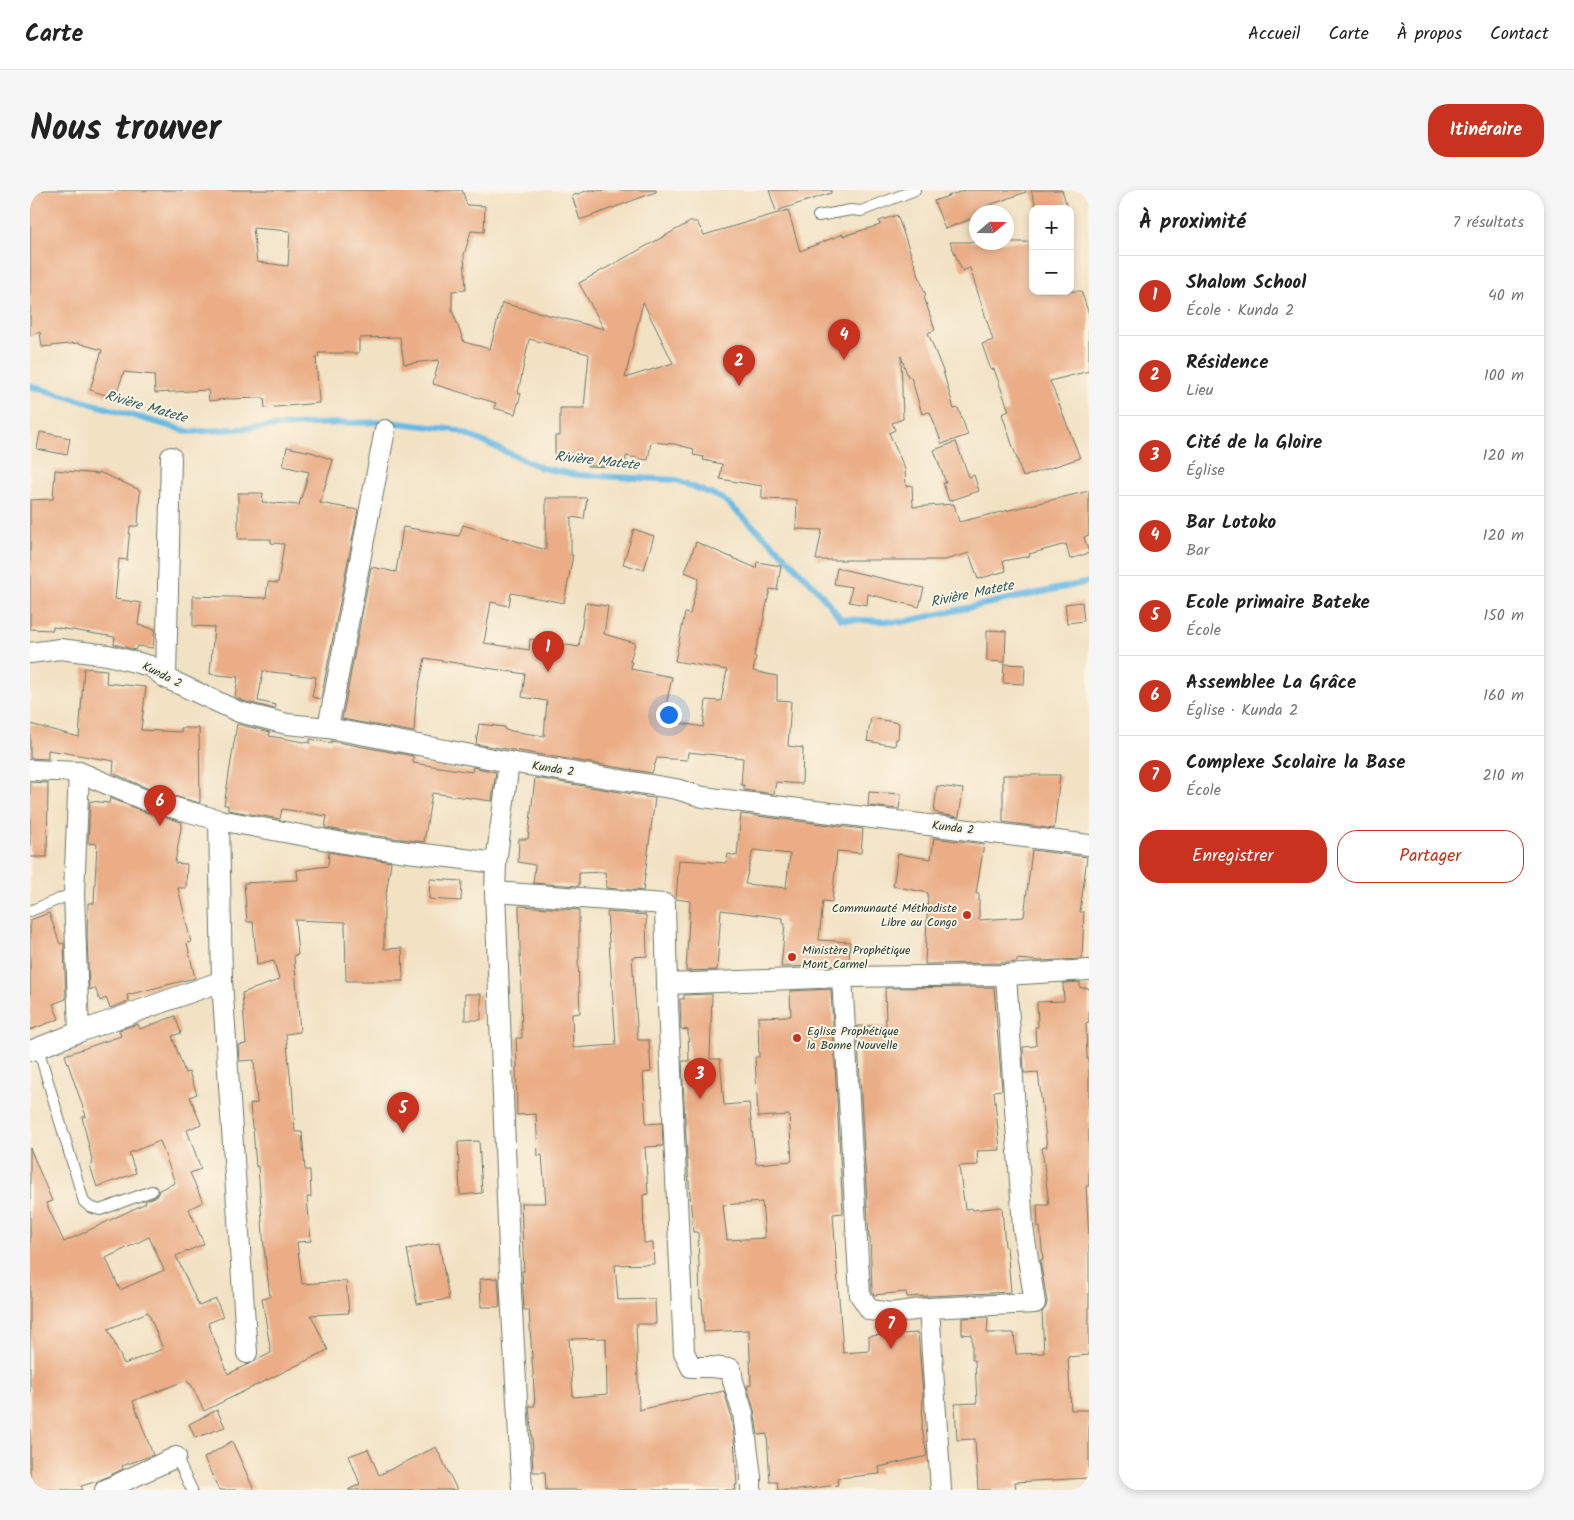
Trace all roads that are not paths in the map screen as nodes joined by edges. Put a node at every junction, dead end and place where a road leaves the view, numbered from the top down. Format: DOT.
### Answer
graph roads {
  1 [pos="915,190"];
  2 [pos="818,216"];
  3 [pos="385,430"];
  4 [pos="171,457"];
  5 [pos="30,653"];
  6 [pos="166,678"];
  7 [pos="328,728"];
  8 [pos="509,762"];
  9 [pos="30,770"];
  10 [pos="78,772"];
  11 [pos="219,820"];
  12 [pos="1089,845"];
  13 [pos="496,863"];
  14 [pos="494,892"];
  15 [pos="74,894"];
  16 [pos="30,911"];
  17 [pos="1089,970"];
  18 [pos="1006,974"];
  19 [pos="842,977"];
  20 [pos="222,981"];
  21 [pos="666,984"];
  22 [pos="79,1032"];
  23 [pos="34,1050"];
  24 [pos="152,1191"];
  25 [pos="929,1308"];
  26 [pos="247,1353"];
  27 [pos="176,1457"];
  28 [pos="105,1490"];
  29 [pos="192,1490"];
  30 [pos="522,1490"];
  31 [pos="751,1490"];
  32 [pos="941,1490"];
  1 -- 2 [label="lane"];
  3 -- 7 [label="street"];
  4 -- 6 [label="street"];
  5 -- 6 [label="street, Kunda 2"];
  6 -- 7 [label="street, Kunda 2"];
  7 -- 8 [label="street, Kunda 2"];
  8 -- 12 [label="street, Kunda 2"];
  8 -- 13 [label="street"];
  9 -- 10 [label="street"];
  10 -- 11 [label="street"];
  10 -- 15 [label="street"];
  11 -- 13 [label="street"];
  11 -- 20 [label="street"];
  13 -- 14 [label="street"];
  14 -- 21 [label="street"];
  14 -- 30 [label="street"];
  15 -- 16 [label="lane"];
  15 -- 22 [label="street"];
  17 -- 18 [label="street"];
  18 -- 19 [label="street"];
  18 -- 25 [label="street"];
  19 -- 21 [label="street"];
  19 -- 25 [label="street"];
  20 -- 22 [label="street"];
  20 -- 26 [label="street"];
  21 -- 31 [label="street"];
  22 -- 23 [label="street"];
  23 -- 24 [label="lane"];
  25 -- 32 [label="street"];
  27 -- 28 [label="street"];
  27 -- 29 [label="lane"];
}
